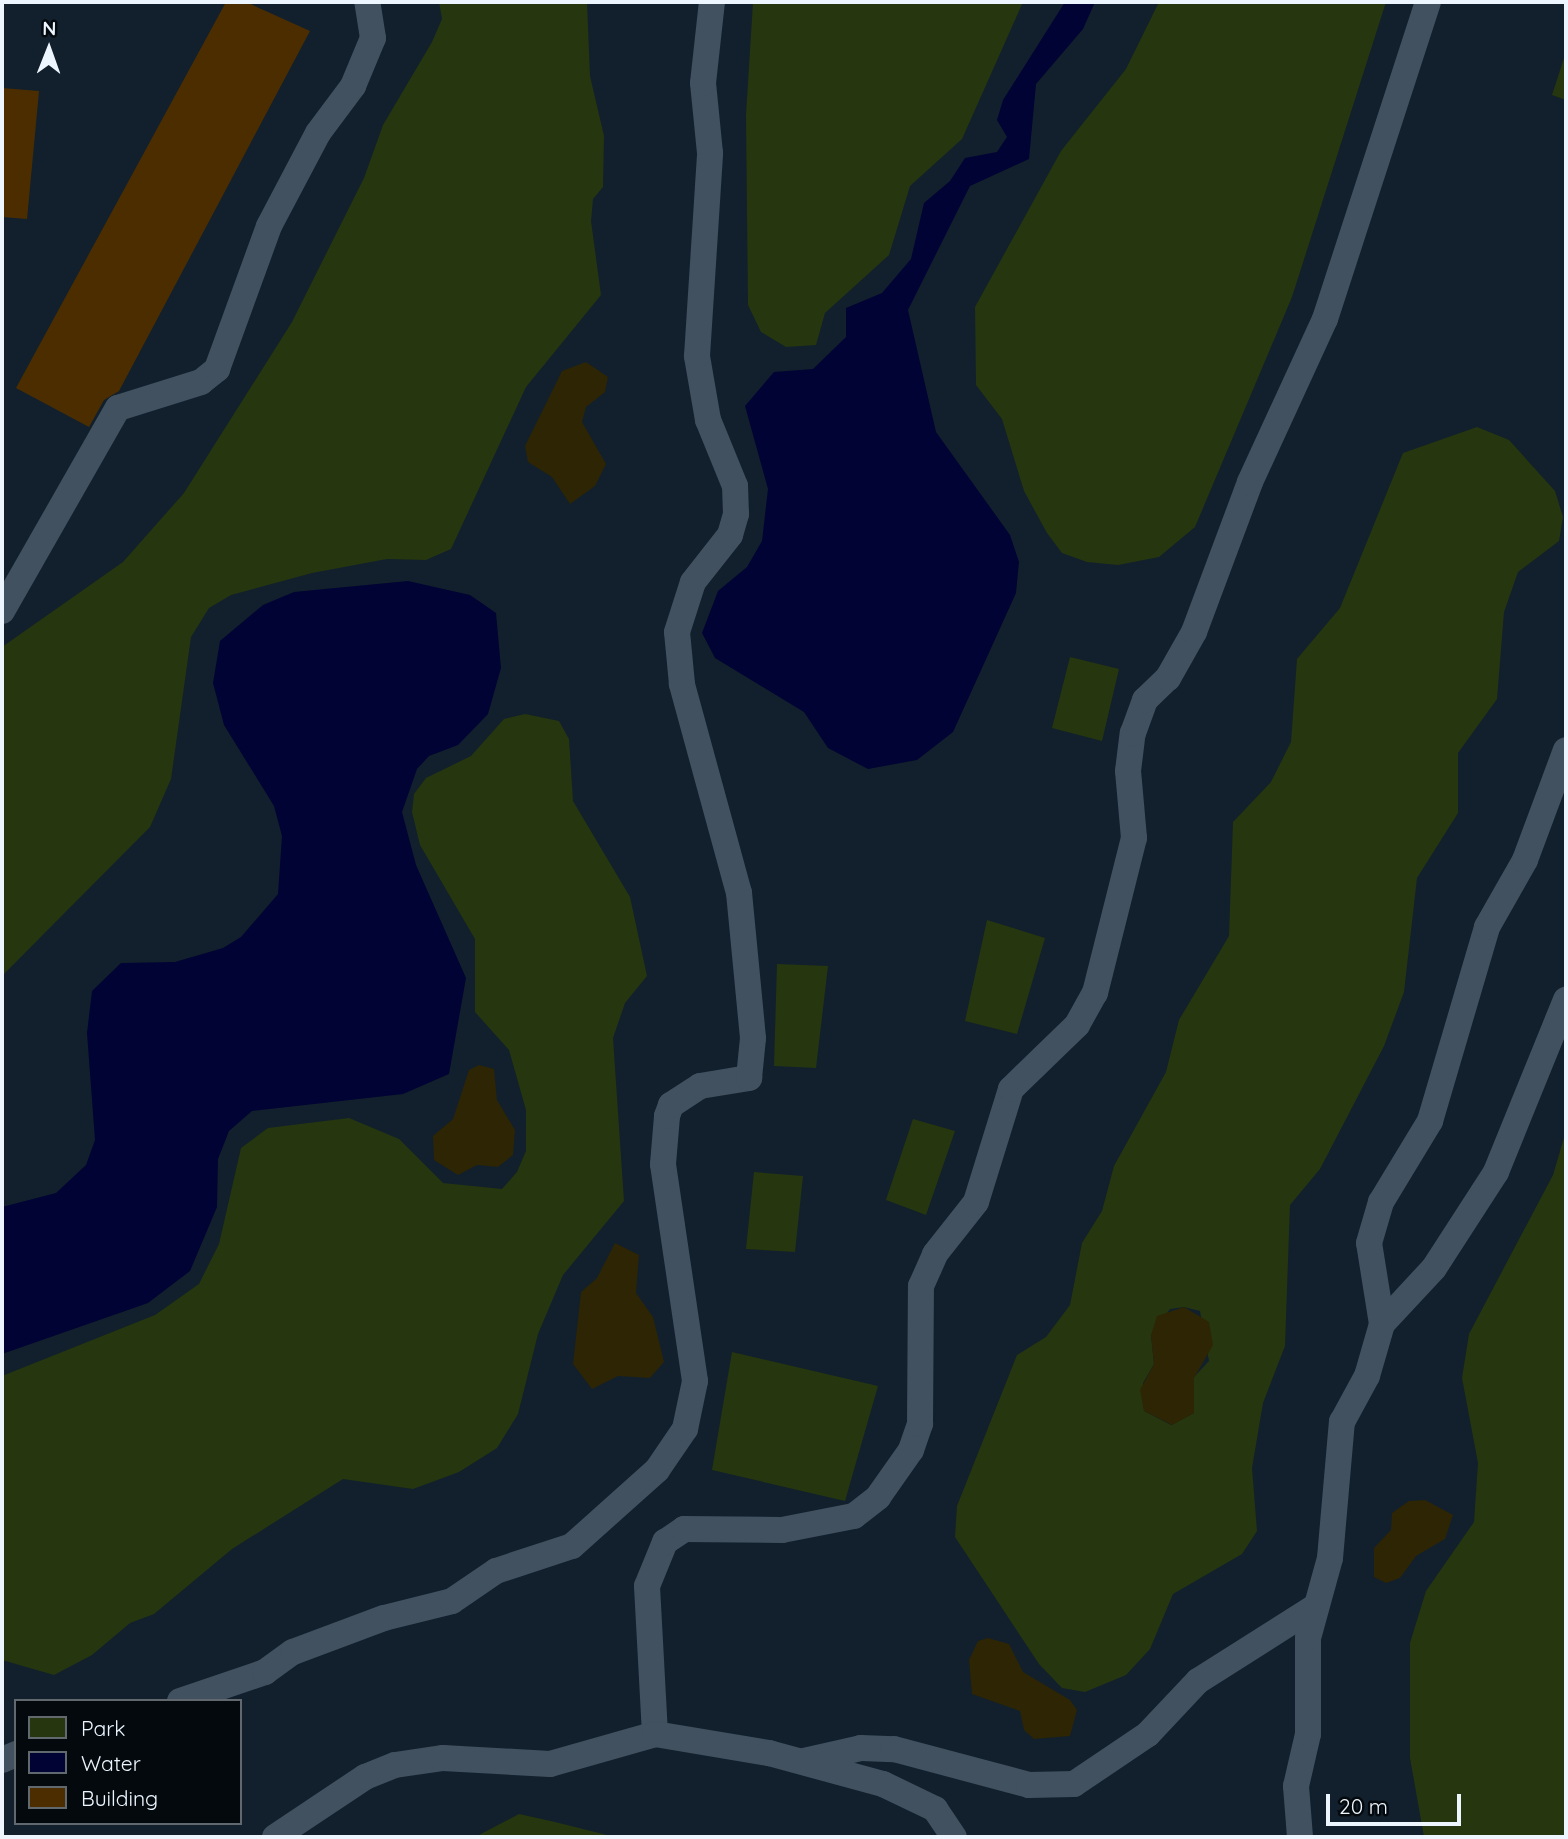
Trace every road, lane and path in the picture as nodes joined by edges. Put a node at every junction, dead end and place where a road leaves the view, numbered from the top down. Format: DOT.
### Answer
graph roads {
  1 [pos="367,2"];
  2 [pos="712,2"];
  3 [pos="1428,2"];
  4 [pos="2,611"];
  5 [pos="1566,750"];
  6 [pos="1566,1000"];
  7 [pos="1382,1324"];
  8 [pos="1313,1608"];
  9 [pos="186,1699"];
  10 [pos="655,1734"];
  11 [pos="802,1762"];
  12 [pos="275,1837"];
  13 [pos="954,1837"];
  14 [pos="1300,1837"];
  1 -- 4 [label="lane"];
  2 -- 9 [label="lane"];
  3 -- 10 [label="lane"];
  5 -- 7 [label="lane"];
  6 -- 7 [label="lane"];
  7 -- 8 [label="lane"];
  8 -- 11 [label="lane"];
  8 -- 14 [label="lane"];
  10 -- 11 [label="lane"];
  10 -- 12 [label="lane"];
  11 -- 13 [label="lane"];
}
